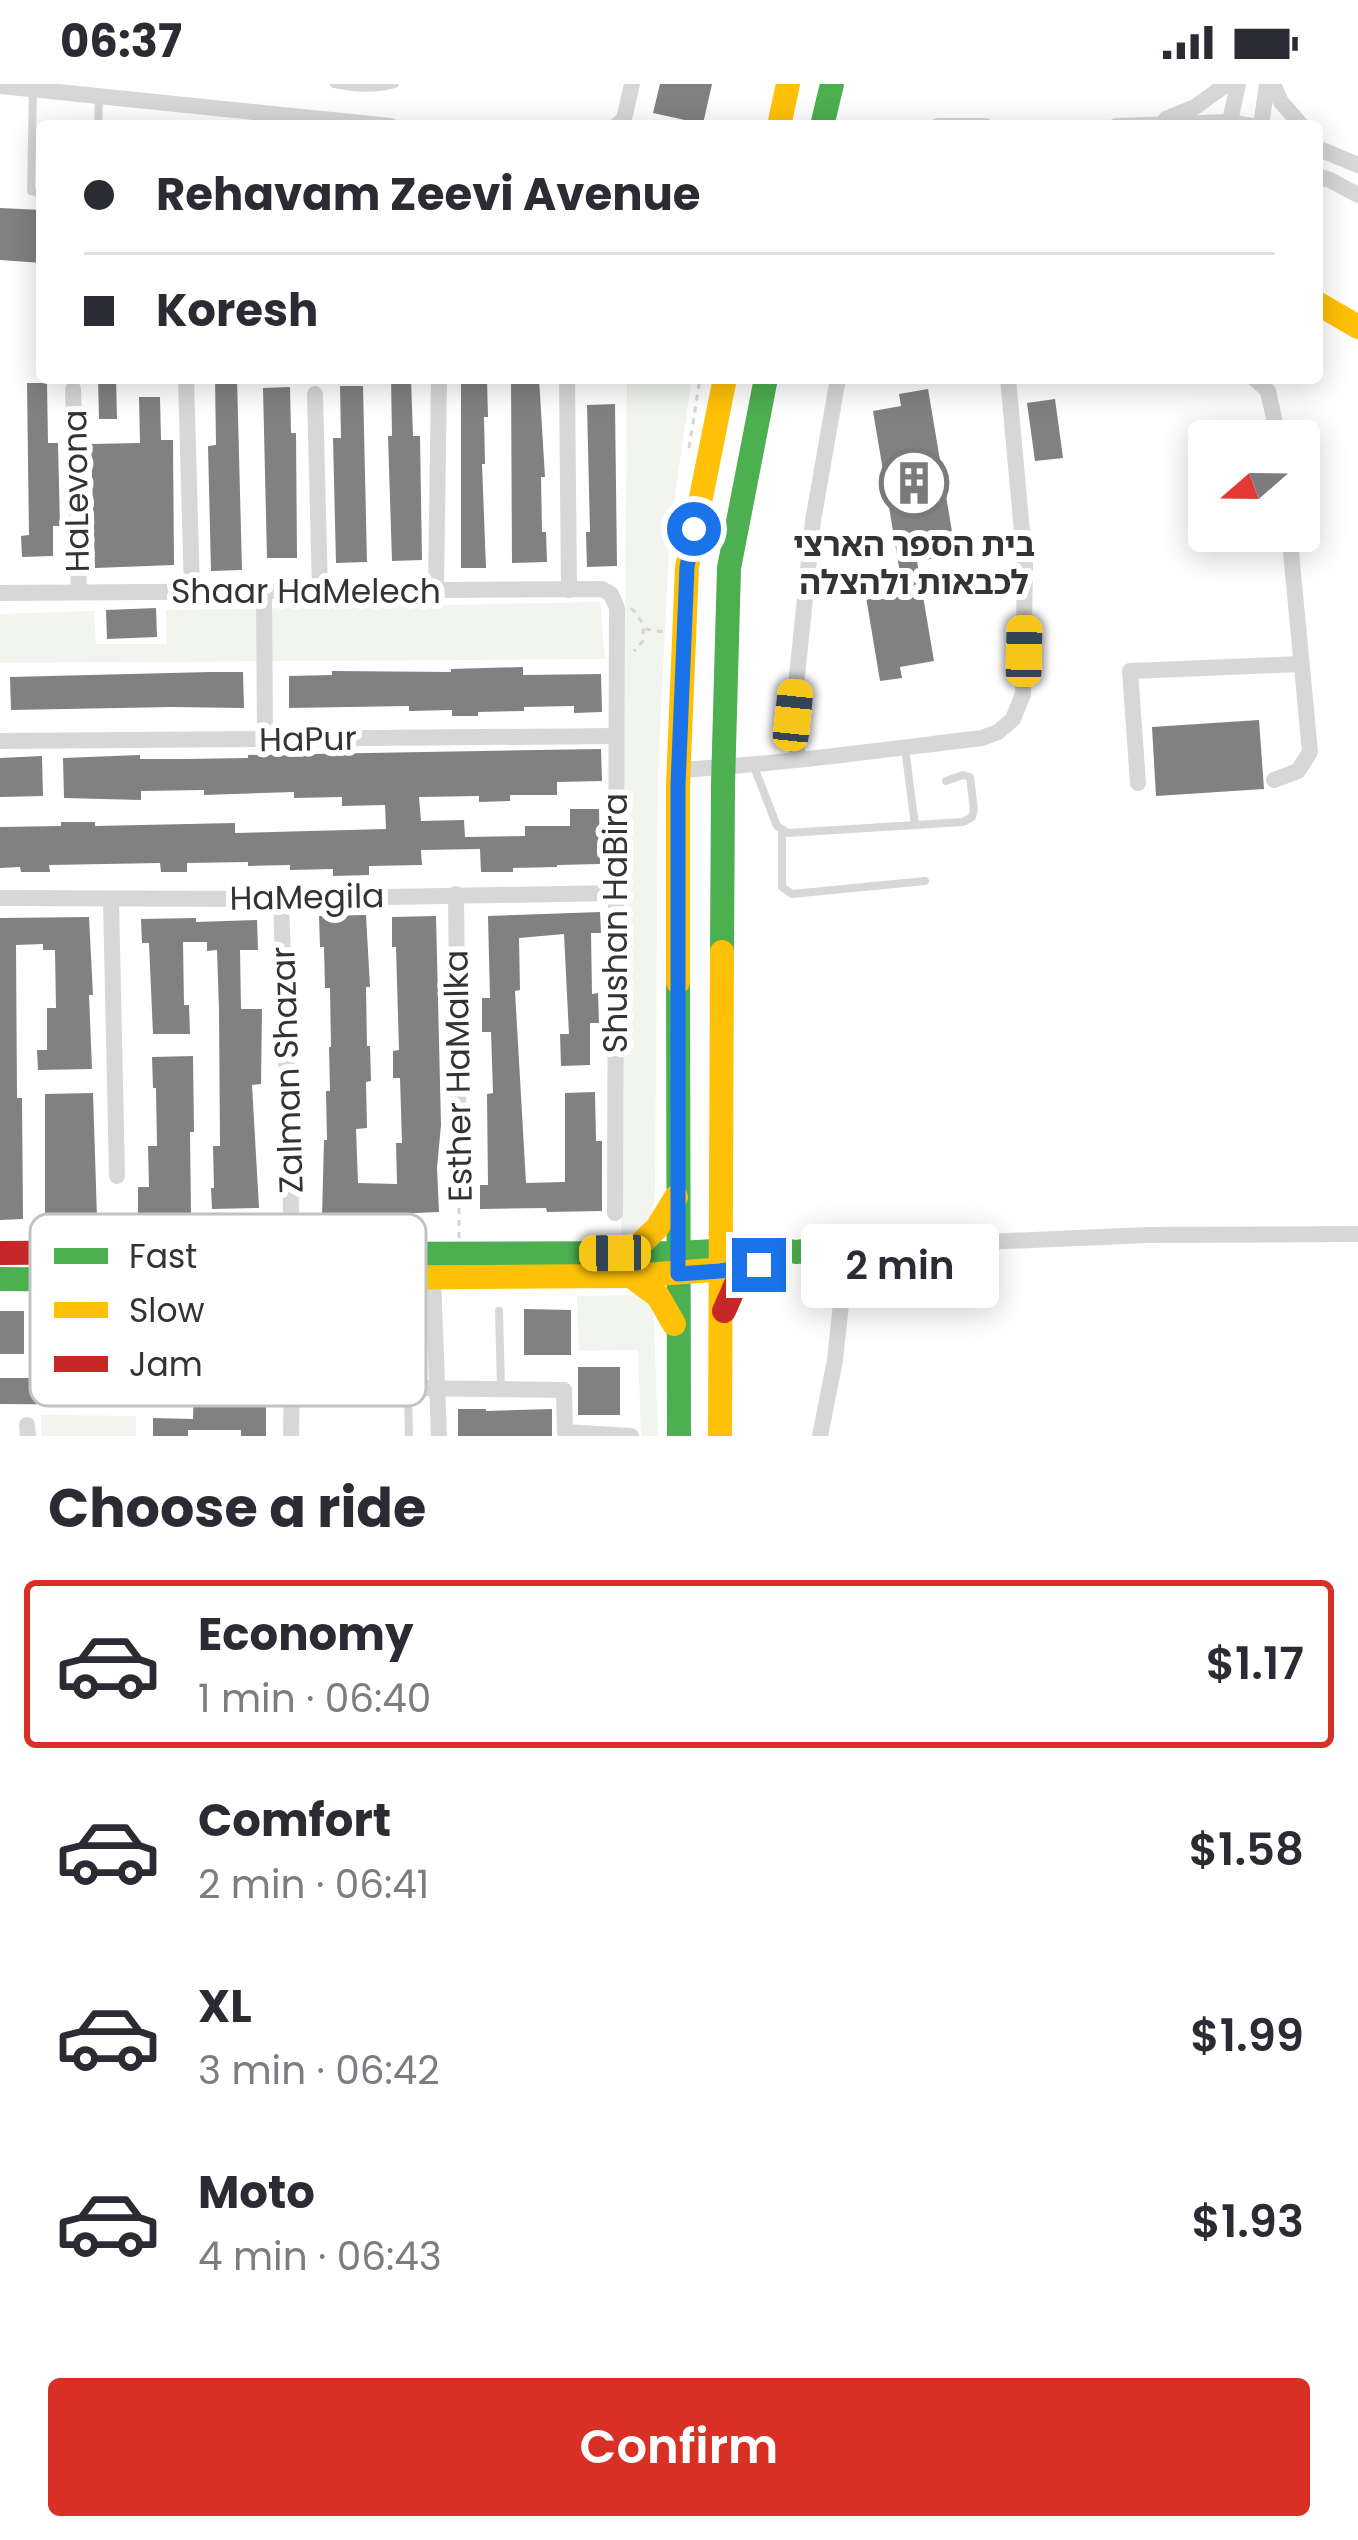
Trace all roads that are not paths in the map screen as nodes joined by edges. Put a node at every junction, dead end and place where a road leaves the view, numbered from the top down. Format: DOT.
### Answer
graph roads {
  1 [pos="334,84"];
  2 [pos="395,84"];
  3 [pos="632,84"];
  4 [pos="788,84"];
  5 [pos="832,84"];
  6 [pos="1227,84"];
  7 [pos="1238,84"];
  8 [pos="1270,84"];
  9 [pos="0,86"];
  10 [pos="33,90"];
  11 [pos="99,96"];
  12 [pos="98,120"];
  13 [pos="333,120"];
  14 [pos="621,120"];
  15 [pos="780,120"];
  16 [pos="823,120"];
  17 [pos="1163,120"];
  18 [pos="1229,120"];
  19 [pos="1259,120"];
  20 [pos="1296,120"];
  21 [pos="1323,142"];
  22 [pos="1350,161"];
  23 [pos="1323,177"];
  24 [pos="36,192"];
  25 [pos="1358,195"];
  26 [pos="1323,307"];
  27 [pos="1358,327"];
  28 [pos="186,384"];
  29 [pos="439,384"];
  30 [pos="567,384"];
  31 [pos="724,384"];
  32 [pos="768,384"];
  33 [pos="837,384"];
  34 [pos="1010,384"];
  35 [pos="1260,384"];
  36 [pos="74,389"];
  37 [pos="315,394"];
  38 [pos="1274,420"];
  39 [pos="1291,552"];
  40 [pos="436,590"];
  41 [pos="568,590"];
  42 [pos="192,591"];
  43 [pos="264,591"];
  44 [pos="320,591"];
  45 [pos="79,592"];
  46 [pos="0,593"];
  47 [pos="611,594"];
  48 [pos="1301,664"];
  49 [pos="616,736"];
  50 [pos="0,740"];
  51 [pos="265,740"];
  52 [pos="905,747"];
  53 [pos="798,758"];
  54 [pos="753,766"];
  55 [pos="724,767"];
  56 [pos="679,770"];
  57 [pos="1274,780"];
  58 [pos="946,782"];
  59 [pos="1138,784"];
  60 [pos="915,825"];
  61 [pos="782,831"];
  62 [pos="926,881"];
  63 [pos="614,893"];
  64 [pos="456,894"];
  65 [pos="0,898"];
  66 [pos="111,898"];
  67 [pos="281,899"];
  68 [pos="117,1177"];
  69 [pos="459,1185"];
  70 [pos="677,1193"];
  71 [pos="615,1213"];
  72 [pos="291,1214"];
  73 [pos="1358,1234"];
  74 [pos="838,1248"];
  75 [pos="796,1252"];
  76 [pos="0,1253"];
  77 [pos="30,1253"];
  78 [pos="426,1254"];
  79 [pos="720,1262"];
  80 [pos="678,1264"];
  81 [pos="631,1265"];
  82 [pos="759,1265"];
  83 [pos="426,1278"];
  84 [pos="433,1278"];
  85 [pos="0,1279"];
  86 [pos="30,1279"];
  87 [pos="499,1311"];
  88 [pos="720,1320"];
  89 [pos="679,1336"];
  90 [pos="426,1389"];
  91 [pos="439,1389"];
  92 [pos="501,1389"];
  93 [pos="292,1406"];
  94 [pos="408,1406"];
  95 [pos="291,1436"];
  96 [pos="409,1436"];
  97 [pos="439,1436"];
  98 [pos="631,1436"];
  99 [pos="679,1436"];
  100 [pos="720,1436"];
  101 [pos="820,1436"];
  1 -- 2 [label="lane"];
  3 -- 14 [label="street"];
  4 -- 15 [label="main road"];
  5 -- 16 [label="main road"];
  6 -- 17 [label="street"];
  7 -- 18 [label="street"];
  8 -- 19 [label="street"];
  8 -- 20 [label="street"];
  9 -- 10 [label="street"];
  10 -- 11 [label="street"];
  10 -- 24 [label="lane"];
  11 -- 12 [label="lane"];
  11 -- 13 [label="street"];
  21 -- 22 [label="street"];
  23 -- 25 [label="street"];
  26 -- 27 [label="main road"];
  28 -- 42 [label="street"];
  29 -- 40 [label="street"];
  30 -- 41 [label="street"];
  31 -- 56 [label="main road"];
  32 -- 55 [label="main road"];
  33 -- 53 [label="street"];
  34 -- 52 [label="street"];
  35 -- 38 [label="street"];
  36 -- 45 [label="street, HaLevona"];
  37 -- 44 [label="street"];
  39 -- 48 [label="street"];
  40 -- 41 [label="street, Shaar HaMelech"];
  40 -- 44 [label="street, Shaar HaMelech"];
  41 -- 47 [label="street, Shaar HaMelech"];
  42 -- 43 [label="street, Shaar HaMelech"];
  42 -- 45 [label="street, Shaar HaMelech"];
  43 -- 44 [label="street, Shaar HaMelech"];
  43 -- 51 [label="street"];
  45 -- 46 [label="street, Shaar HaMelech"];
  47 -- 49 [label="street, Shushan HaBira"];
  48 -- 57 [label="street"];
  48 -- 59 [label="street"];
  49 -- 51 [label="street, HaPur"];
  49 -- 63 [label="street, Shushan HaBira"];
  50 -- 51 [label="street, HaPur"];
  52 -- 53 [label="street"];
  52 -- 60 [label="lane"];
  53 -- 54 [label="street"];
  54 -- 55 [label="street"];
  54 -- 61 [label="lane"];
  55 -- 56 [label="street"];
  55 -- 79 [label="main road"];
  56 -- 70 [label="main road"];
  58 -- 60 [label="lane"];
  60 -- 61 [label="lane"];
  61 -- 62 [label="lane"];
  63 -- 64 [label="street, HaMegila"];
  63 -- 71 [label="street, Shushan HaBira"];
  64 -- 67 [label="street, HaMegila"];
  64 -- 69 [label="street, Esther HaMalka"];
  65 -- 66 [label="street, HaMegila"];
  66 -- 67 [label="street, HaMegila"];
  66 -- 68 [label="street"];
  67 -- 72 [label="street, Zalman Shazar"];
  70 -- 80 [label="main road"];
  70 -- 81 [label="main road"];
  73 -- 74 [label="street"];
  74 -- 75 [label="main road"];
  74 -- 101 [label="street"];
  75 -- 79 [label="main road"];
  75 -- 82 [label="main road"];
  76 -- 77 [label="main road"];
  78 -- 81 [label="main road"];
  79 -- 80 [label="main road"];
  79 -- 82 [label="main road"];
  79 -- 88 [label="main road"];
  80 -- 81 [label="main road"];
  80 -- 89 [label="main road"];
  81 -- 84 [label="main road"];
  81 -- 89 [label="main road"];
  82 -- 88 [label="main road"];
  83 -- 84 [label="main road"];
  84 -- 91 [label="street"];
  85 -- 86 [label="main road"];
  87 -- 92 [label="lane"];
  88 -- 100 [label="main road"];
  89 -- 99 [label="main road"];
  90 -- 91 [label="street"];
  91 -- 92 [label="street"];
  91 -- 97 [label="street"];
  92 -- 98 [label="street"];
  93 -- 95 [label="street"];
  94 -- 96 [label="lane"];
}
